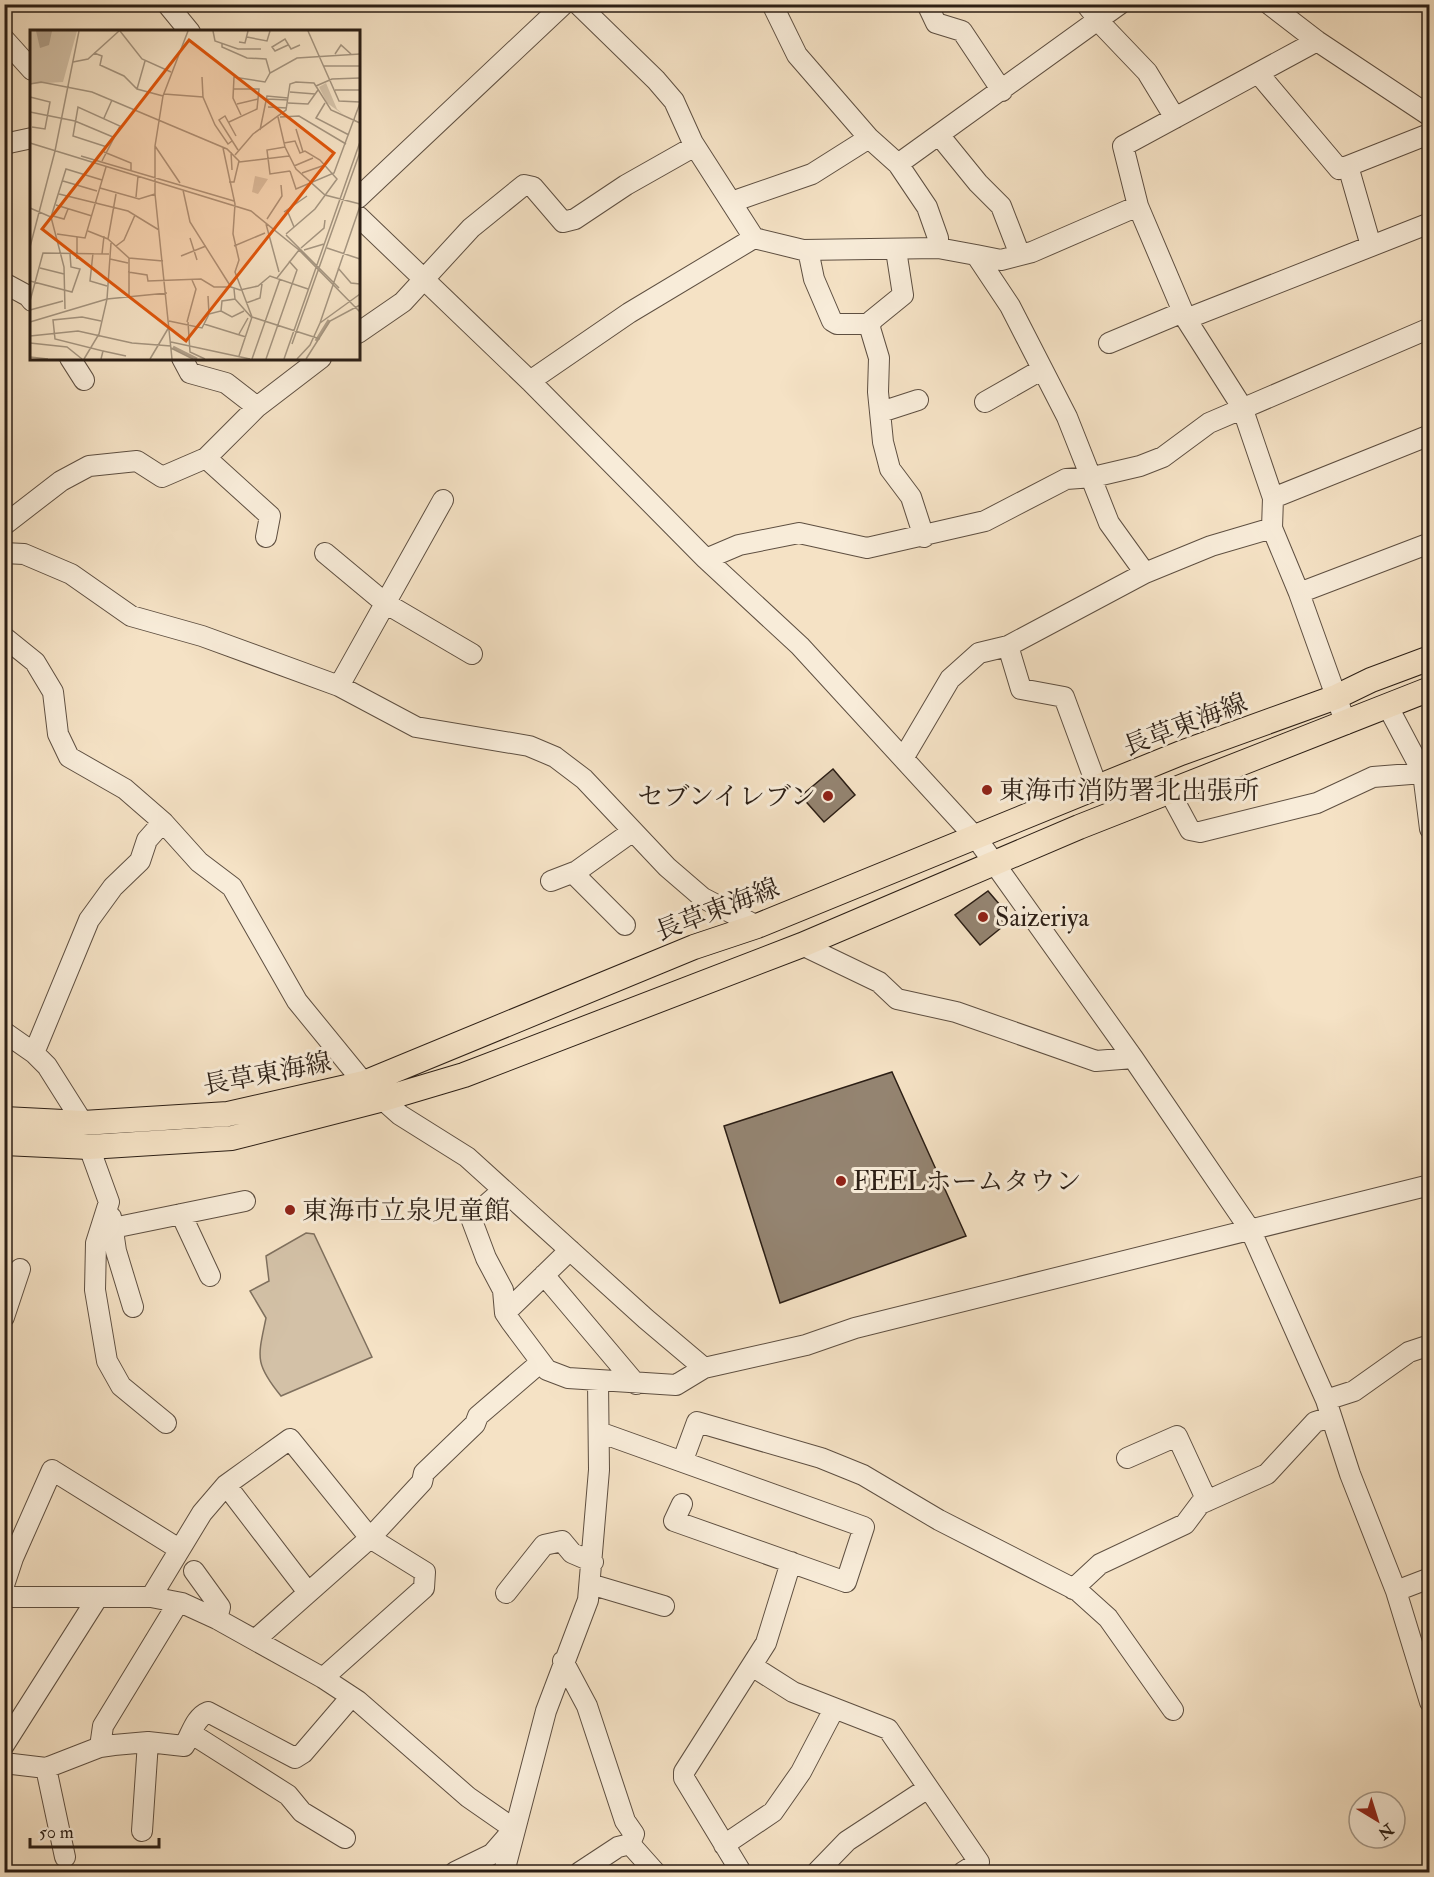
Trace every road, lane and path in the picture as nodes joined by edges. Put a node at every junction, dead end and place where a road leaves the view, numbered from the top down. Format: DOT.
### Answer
graph roads {
  1 [pos="167,4"];
  2 [pos="564,4"];
  3 [pos="578,4"];
  4 [pos="772,4"];
  5 [pos="927,4"];
  6 [pos="1086,4"];
  7 [pos="1120,4"];
  8 [pos="1269,4"];
  9 [pos="183,19"];
  10 [pos="1099,20"];
  11 [pos="4,39"];
  12 [pos="1317,41"];
  13 [pos="30,68"];
  14 [pos="1258,73"];
  15 [pos="1002,91"];
  16 [pos="1430,116"];
  17 [pos="1175,118"];
  18 [pos="1429,134"];
  19 [pos="939,135"];
  20 [pos="30,138"];
  21 [pos="869,138"];
  22 [pos="4,144"];
  23 [pos="695,146"];
  24 [pos="898,164"];
  25 [pos="1348,166"];
  26 [pos="360,196"];
  27 [pos="732,204"];
  28 [pos="1138,206"];
  29 [pos="360,218"];
  30 [pos="1430,223"];
  31 [pos="754,238"];
  32 [pos="1371,246"];
  33 [pos="938,248"];
  34 [pos="808,250"];
  35 [pos="896,250"];
  36 [pos="976,255"];
  37 [pos="1020,255"];
  38 [pos="424,278"];
  39 [pos="4,283"];
  40 [pos="30,298"];
  41 [pos="1184,315"];
  42 [pos="871,324"];
  43 [pos="1430,328"];
  44 [pos="360,332"];
  45 [pos="1108,343"];
  46 [pos="71,360"];
  47 [pos="183,360"];
  48 [pos="318,360"];
  49 [pos="1041,370"];
  50 [pos="84,380"];
  51 [pos="530,381"];
  52 [pos="918,400"];
  53 [pos="985,402"];
  54 [pos="257,407"];
  55 [pos="1242,407"];
  56 [pos="881,412"];
  57 [pos="1430,435"];
  58 [pos="206,458"];
  59 [pos="1093,477"];
  60 [pos="1273,498"];
  61 [pos="443,500"];
  62 [pos="4,525"];
  63 [pos="1272,528"];
  64 [pos="266,537"];
  65 [pos="924,537"];
  66 [pos="1430,543"];
  67 [pos="4,553"];
  68 [pos="325,553"];
  69 [pos="706,559"];
  70 [pos="1144,573"];
  71 [pos="1299,593"];
  72 [pos="385,603"];
  73 [pos="4,637"];
  74 [pos="1008,646"];
  75 [pos="472,654"];
  76 [pos="1430,658"];
  77 [pos="339,686"];
  78 [pos="1430,689"];
  79 [pos="1336,697"];
  80 [pos="1388,707"];
  81 [pos="1346,724"];
  82 [pos="904,757"];
  83 [pos="1423,773"];
  84 [pos="1098,789"];
  85 [pos="1169,791"];
  86 [pos="1429,821"];
  87 [pos="163,822"];
  88 [pos="633,831"];
  89 [pos="976,838"];
  90 [pos="994,863"];
  91 [pos="577,871"];
  92 [pos="550,881"];
  93 [pos="626,925"];
  94 [pos="757,926"];
  95 [pos="802,945"];
  96 [pos="4,1032"];
  97 [pos="34,1053"];
  98 [pos="1133,1058"];
  99 [pos="364,1083"];
  100 [pos="380,1100"];
  101 [pos="4,1119"];
  102 [pos="82,1123"];
  103 [pos="4,1143"];
  104 [pos="89,1147"];
  105 [pos="1430,1185"];
  106 [pos="503,1190"];
  107 [pos="245,1201"];
  108 [pos="109,1202"];
  109 [pos="181,1214"];
  110 [pos="113,1228"];
  111 [pos="1251,1231"];
  112 [pos="570,1250"];
  113 [pos="20,1269"];
  114 [pos="544,1275"];
  115 [pos="210,1276"];
  116 [pos="8,1293"];
  117 [pos="133,1306"];
  118 [pos="506,1312"];
  119 [pos="4,1317"];
  120 [pos="1430,1345"];
  121 [pos="541,1362"];
  122 [pos="704,1368"];
  123 [pos="598,1382"];
  124 [pos="636,1384"];
  125 [pos="1328,1409"];
  126 [pos="166,1423"];
  127 [pos="599,1432"];
  128 [pos="1127,1458"];
  129 [pos="683,1460"];
  130 [pos="226,1485"];
  131 [pos="1207,1502"];
  132 [pos="682,1504"];
  133 [pos="370,1539"];
  134 [pos="179,1549"];
  135 [pos="593,1562"];
  136 [pos="791,1562"];
  137 [pos="194,1571"];
  138 [pos="1430,1578"];
  139 [pos="590,1584"];
  140 [pos="4,1585"];
  141 [pos="1073,1589"];
  142 [pos="307,1591"];
  143 [pos="1396,1591"];
  144 [pos="506,1593"];
  145 [pos="4,1597"];
  146 [pos="98,1597"];
  147 [pos="151,1597"];
  148 [pos="178,1602"];
  149 [pos="664,1606"];
  150 [pos="217,1618"];
  151 [pos="256,1639"];
  152 [pos="563,1661"];
  153 [pos="752,1666"];
  154 [pos="323,1678"];
  155 [pos="351,1697"];
  156 [pos="1430,1702"];
  157 [pos="834,1709"];
  158 [pos="1173,1710"];
  159 [pos="192,1734"];
  160 [pos="148,1742"];
  161 [pos="4,1745"];
  162 [pos="100,1748"];
  163 [pos="4,1762"];
  164 [pos="46,1768"];
  165 [pos="928,1788"];
  166 [pos="514,1829"];
  167 [pos="142,1831"];
  168 [pos="345,1838"];
  169 [pos="630,1844"];
  170 [pos="724,1845"];
  171 [pos="65,1857"];
  172 [pos="455,1872"];
  173 [pos="504,1872"];
  174 [pos="580,1872"];
  175 [pos="655,1872"];
  176 [pos="741,1872"];
  177 [pos="817,1872"];
  178 [pos="963,1872"];
  1 -- 9 [label="street"];
  2 -- 26 [label="street"];
  3 -- 23 [label="street"];
  4 -- 21 [label="street"];
  5 -- 15 [label="street"];
  6 -- 10 [label="street"];
  7 -- 10 [label="street"];
  8 -- 12 [label="street"];
  10 -- 15 [label="street"];
  10 -- 17 [label="street"];
  11 -- 13 [label="street"];
  12 -- 14 [label="street"];
  12 -- 16 [label="street"];
  14 -- 17 [label="street"];
  14 -- 25 [label="street"];
  15 -- 19 [label="street"];
  17 -- 28 [label="street"];
  18 -- 25 [label="street"];
  19 -- 24 [label="street"];
  19 -- 37 [label="street"];
  20 -- 22 [label="street"];
  21 -- 24 [label="street"];
  21 -- 27 [label="street"];
  23 -- 27 [label="street"];
  23 -- 38 [label="street"];
  24 -- 33 [label="street"];
  25 -- 32 [label="street"];
  27 -- 31 [label="street"];
  28 -- 37 [label="street"];
  28 -- 41 [label="street"];
  29 -- 38 [label="street"];
  30 -- 32 [label="street"];
  31 -- 34 [label="street"];
  31 -- 51 [label="street"];
  32 -- 41 [label="street"];
  33 -- 35 [label="street"];
  33 -- 36 [label="street"];
  34 -- 35 [label="street"];
  34 -- 42 [label="street"];
  35 -- 42 [label="street"];
  36 -- 37 [label="street"];
  36 -- 49 [label="street"];
  38 -- 44 [label="street"];
  38 -- 51 [label="street"];
  39 -- 40 [label="street"];
  41 -- 45 [label="street"];
  41 -- 55 [label="street"];
  42 -- 56 [label="street"];
  43 -- 55 [label="street"];
  46 -- 50 [label="street"];
  47 -- 54 [label="street"];
  48 -- 54 [label="street"];
  49 -- 53 [label="street"];
  49 -- 59 [label="street"];
  51 -- 69 [label="street"];
  52 -- 56 [label="street"];
  54 -- 58 [label="street"];
  55 -- 59 [label="street"];
  55 -- 60 [label="street"];
  56 -- 65 [label="street"];
  57 -- 60 [label="street"];
  58 -- 62 [label="street"];
  58 -- 64 [label="street"];
  59 -- 65 [label="street"];
  59 -- 70 [label="street"];
  60 -- 63 [label="street"];
  61 -- 72 [label="street"];
  63 -- 70 [label="street"];
  63 -- 71 [label="street"];
  65 -- 69 [label="street"];
  66 -- 71 [label="street"];
  67 -- 77 [label="street"];
  68 -- 72 [label="street"];
  69 -- 82 [label="street"];
  70 -- 74 [label="street"];
  71 -- 79 [label="street"];
  72 -- 75 [label="street"];
  72 -- 77 [label="street"];
  73 -- 87 [label="street"];
  74 -- 82 [label="street"];
  74 -- 84 [label="street"];
  76 -- 79 [label="main road, 長草東海線"];
  77 -- 88 [label="street"];
  78 -- 80 [label="main road, 長草東海線"];
  79 -- 81 [label="street"];
  79 -- 84 [label="main road, 長草東海線"];
  80 -- 81 [label="main road, 長草東海線"];
  80 -- 83 [label="street"];
  81 -- 85 [label="main road, 長草東海線"];
  82 -- 89 [label="street"];
  83 -- 85 [label="street"];
  83 -- 86 [label="street"];
  84 -- 89 [label="main road, 長草東海線"];
  85 -- 90 [label="main road, 長草東海線"];
  87 -- 97 [label="street"];
  87 -- 99 [label="street"];
  88 -- 91 [label="street"];
  88 -- 94 [label="street"];
  89 -- 90 [label="street"];
  89 -- 94 [label="main road, 長草東海線"];
  90 -- 95 [label="main road, 長草東海線"];
  90 -- 98 [label="street"];
  91 -- 92 [label="street"];
  91 -- 93 [label="street"];
  94 -- 99 [label="main road, 長草東海線"];
  95 -- 98 [label="street"];
  95 -- 100 [label="main road, 長草東海線"];
  96 -- 97 [label="street"];
  97 -- 102 [label="street"];
  98 -- 111 [label="street"];
  99 -- 100 [label="street"];
  99 -- 102 [label="main road, 長草東海線"];
  100 -- 104 [label="main road, 長草東海線"];
  100 -- 106 [label="street"];
  101 -- 102 [label="main road, 長草東海線"];
  103 -- 104 [label="main road, 長草東海線"];
  104 -- 108 [label="street"];
  105 -- 111 [label="street"];
  106 -- 112 [label="street"];
  106 -- 118 [label="street"];
  107 -- 109 [label="street"];
  108 -- 110 [label="street"];
  108 -- 126 [label="street"];
  109 -- 110 [label="street"];
  109 -- 115 [label="street"];
  110 -- 117 [label="street"];
  111 -- 122 [label="street"];
  111 -- 125 [label="street"];
  112 -- 114 [label="street"];
  112 -- 122 [label="street"];
  113 -- 116 [label="street"];
  114 -- 118 [label="street"];
  114 -- 124 [label="street"];
  116 -- 119 [label="street"];
  118 -- 121 [label="street"];
  120 -- 125 [label="street"];
  121 -- 123 [label="street"];
  121 -- 133 [label="street"];
  122 -- 124 [label="street"];
  123 -- 124 [label="street"];
  123 -- 127 [label="street"];
  125 -- 131 [label="street"];
  125 -- 143 [label="street"];
  127 -- 129 [label="street"];
  127 -- 135 [label="street"];
  128 -- 131 [label="street"];
  129 -- 136 [label="street"];
  129 -- 141 [label="street"];
  130 -- 133 [label="street"];
  130 -- 134 [label="street"];
  130 -- 142 [label="street"];
  131 -- 141 [label="street"];
  132 -- 136 [label="street"];
  133 -- 142 [label="street"];
  133 -- 154 [label="street"];
  134 -- 140 [label="street"];
  134 -- 147 [label="street"];
  135 -- 139 [label="street"];
  135 -- 144 [label="street"];
  136 -- 153 [label="street"];
  137 -- 150 [label="street"];
  138 -- 143 [label="street"];
  139 -- 149 [label="street"];
  139 -- 152 [label="street"];
  141 -- 158 [label="street"];
  142 -- 151 [label="street"];
  143 -- 156 [label="street"];
  145 -- 146 [label="street"];
  146 -- 147 [label="street"];
  146 -- 161 [label="street"];
  147 -- 148 [label="street"];
  148 -- 150 [label="street"];
  148 -- 162 [label="street"];
  150 -- 151 [label="street"];
  151 -- 154 [label="street"];
  152 -- 166 [label="street"];
  152 -- 169 [label="street"];
  153 -- 157 [label="street"];
  153 -- 170 [label="street"];
  154 -- 155 [label="street"];
  155 -- 159 [label="street"];
  155 -- 166 [label="street"];
  157 -- 165 [label="street"];
  157 -- 170 [label="street"];
  159 -- 160 [label="street"];
  159 -- 168 [label="street"];
  160 -- 162 [label="street"];
  160 -- 167 [label="street"];
  162 -- 164 [label="street"];
  163 -- 164 [label="street"];
  164 -- 171 [label="street"];
  165 -- 177 [label="street"];
  165 -- 178 [label="street"];
  166 -- 172 [label="street"];
  166 -- 173 [label="street"];
  169 -- 174 [label="street"];
  169 -- 175 [label="street"];
  170 -- 176 [label="street"];
}
